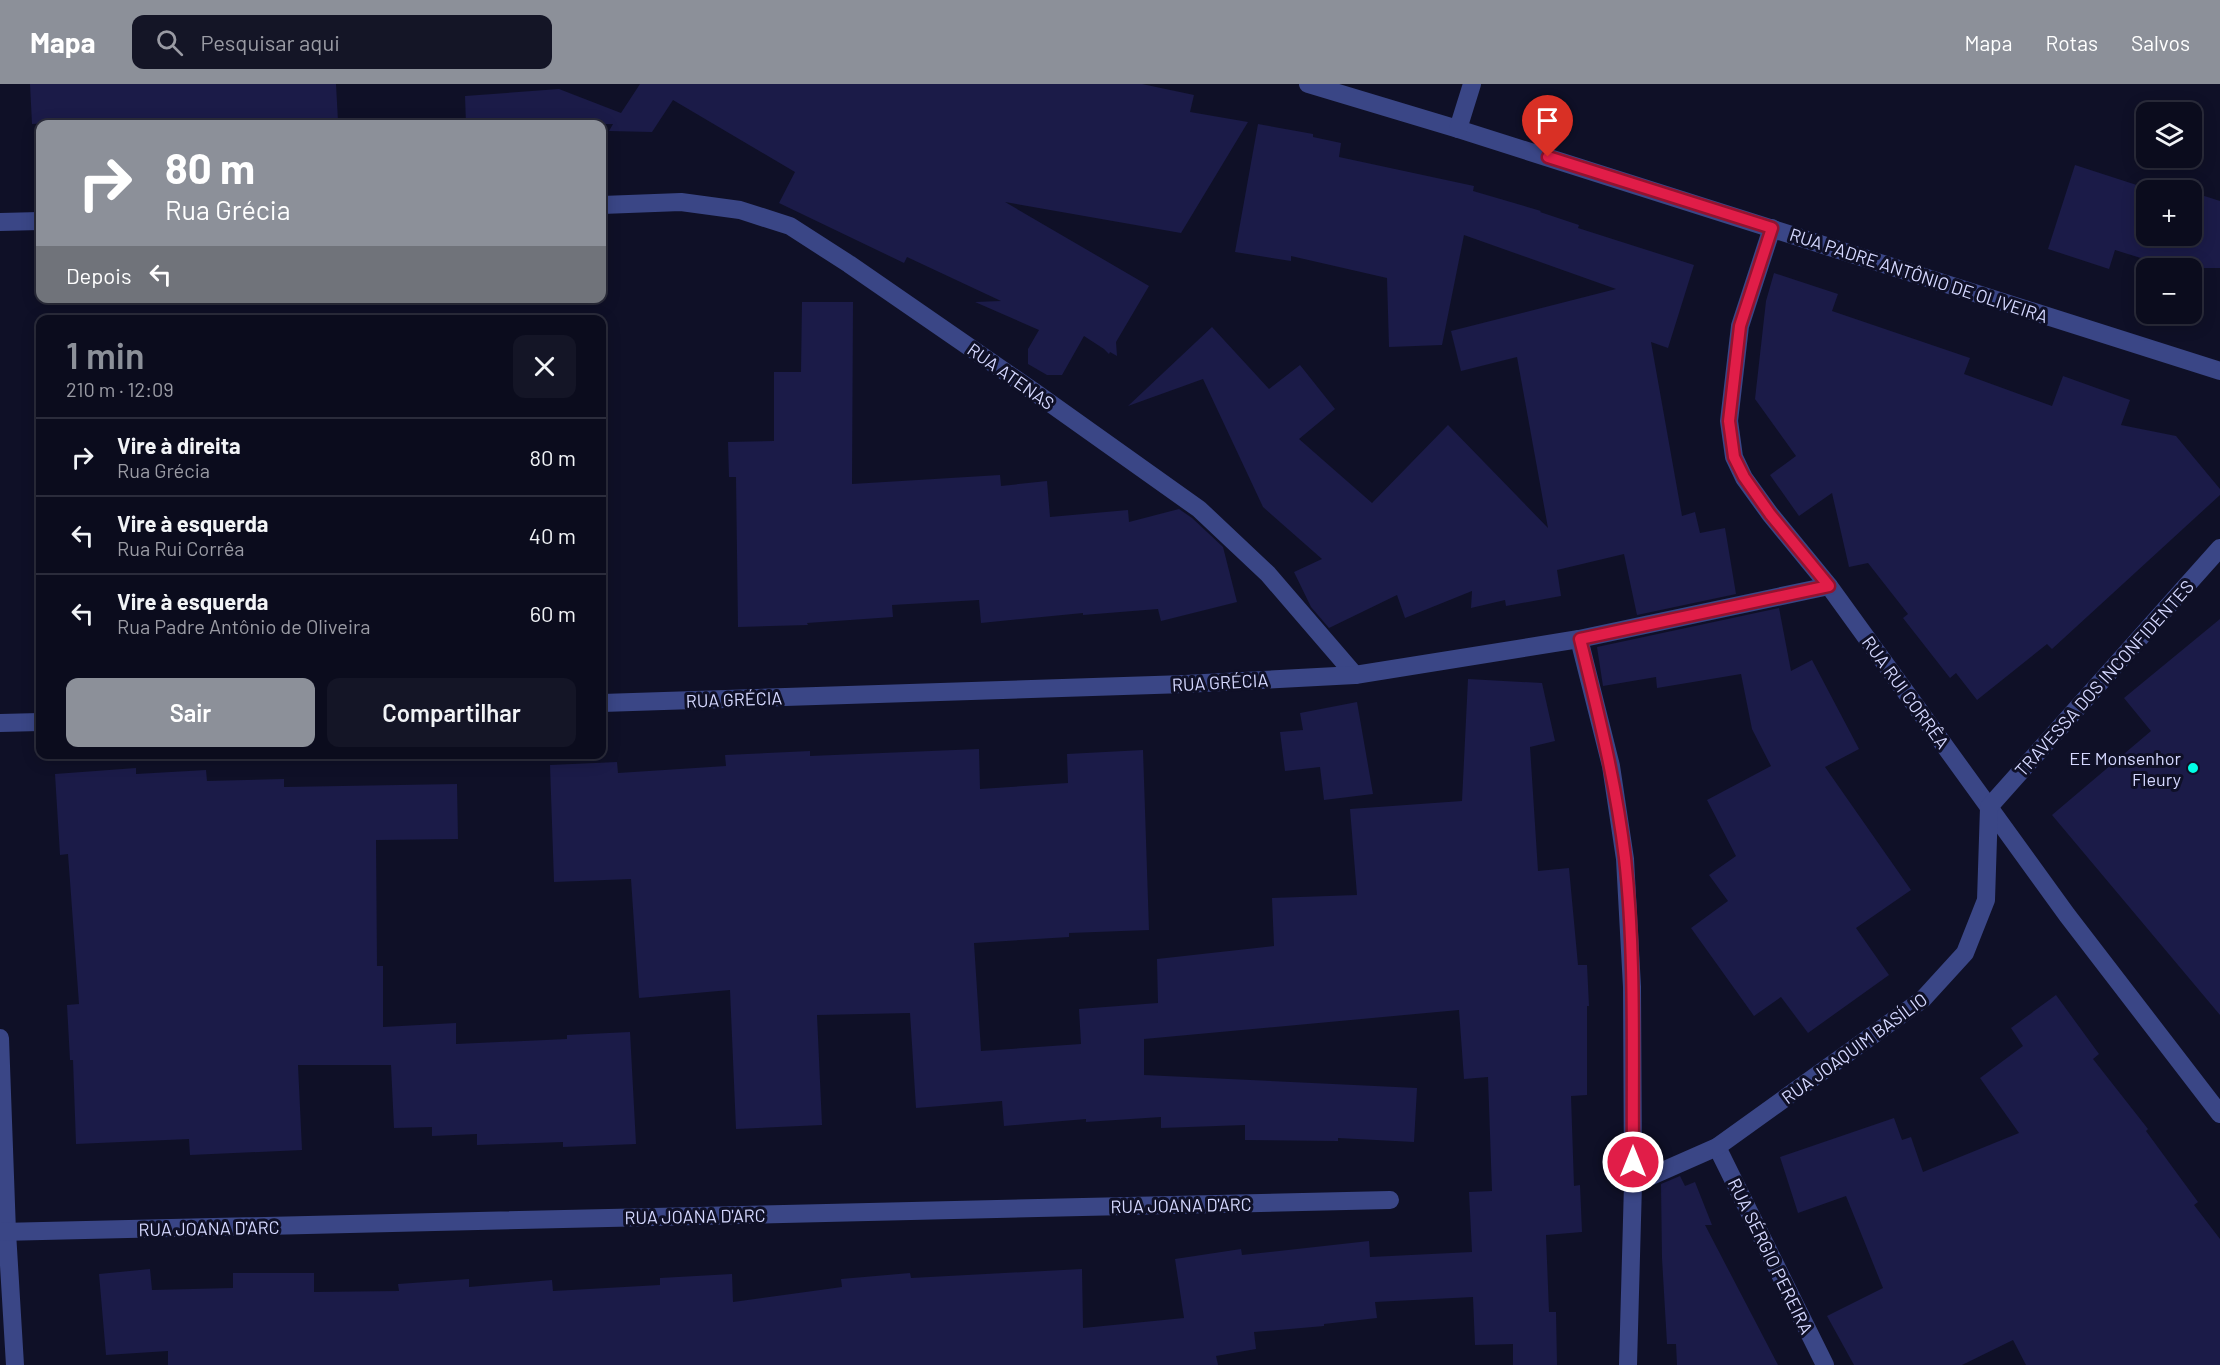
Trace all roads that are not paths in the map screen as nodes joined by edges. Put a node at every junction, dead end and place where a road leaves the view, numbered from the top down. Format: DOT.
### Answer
graph roads {
  1 [pos="1308,84"];
  2 [pos="1472,84"];
  3 [pos="1458,129"];
  4 [pos="606,206"];
  5 [pos="36,221"];
  6 [pos="0,222"];
  7 [pos="1772,228"];
  8 [pos="2220,371"];
  9 [pos="2220,548"];
  10 [pos="1829,586"];
  11 [pos="1580,639"];
  12 [pos="1355,675"];
  13 [pos="606,703"];
  14 [pos="36,722"];
  15 [pos="0,723"];
  16 [pos="1989,807"];
  17 [pos="0,1038"];
  18 [pos="2220,1114"];
  19 [pos="1717,1147"];
  20 [pos="1633,1185"];
  21 [pos="1390,1200"];
  22 [pos="4,1232"];
  23 [pos="15,1365"];
  24 [pos="1628,1365"];
  25 [pos="1825,1365"];
  1 -- 3 [label="street, RUA PADRE ANTÔNIO DE OLIVEIRA"];
  2 -- 3 [label="street"];
  3 -- 7 [label="street, RUA PADRE ANTÔNIO DE OLIVEIRA"];
  4 -- 12 [label="street, RUA ATENAS"];
  5 -- 6 [label="street"];
  7 -- 8 [label="street, RUA PADRE ANTÔNIO DE OLIVEIRA"];
  7 -- 10 [label="street, RUA RUI CORRÊA"];
  9 -- 16 [label="street, TRAVESSA DOS INCONFIDENTES"];
  10 -- 11 [label="street, RUA GRÉCIA"];
  10 -- 16 [label="street, RUA RUI CORRÊA"];
  11 -- 12 [label="street, RUA GRÉCIA"];
  11 -- 20 [label="street"];
  12 -- 13 [label="street, RUA GRÉCIA"];
  14 -- 15 [label="street"];
  16 -- 18 [label="street, RUA RUI CORRÊA"];
  16 -- 19 [label="street, RUA JOAQUIM BASÍLIO"];
  17 -- 22 [label="street"];
  19 -- 20 [label="street, RUA JOAQUIM BASÍLIO"];
  19 -- 25 [label="street, RUA SÉRGIO PEREIRA"];
  20 -- 24 [label="street"];
  21 -- 22 [label="street, RUA JOANA D'ARC"];
  22 -- 23 [label="street"];
}
